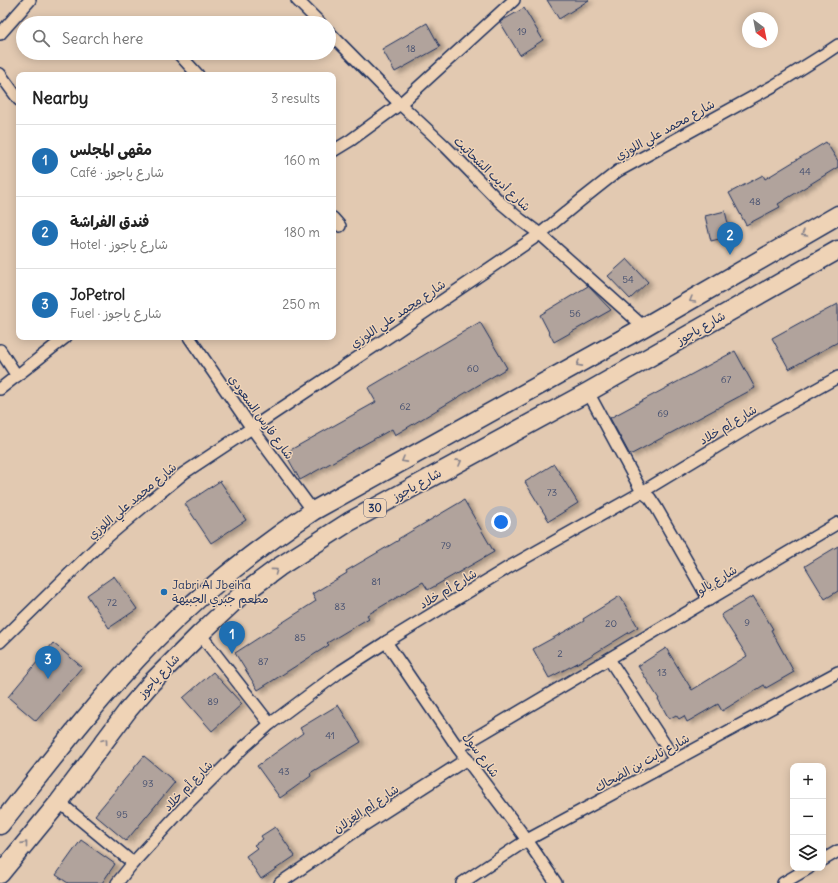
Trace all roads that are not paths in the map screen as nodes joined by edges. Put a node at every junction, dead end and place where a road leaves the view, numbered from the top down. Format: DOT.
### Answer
graph roads {
  1 [pos="30,0"];
  2 [pos="297,0"];
  3 [pos="514,0"];
  4 [pos="313,16"];
  5 [pos="0,34"];
  6 [pos="336,39"];
  7 [pos="838,45"];
  8 [pos="184,60"];
  9 [pos="195,72"];
  10 [pos="0,74"];
  11 [pos="16,96"];
  12 [pos="400,104"];
  13 [pos="336,149"];
  14 [pos="838,215"];
  15 [pos="540,234"];
  16 [pos="838,250"];
  17 [pos="644,327"];
  18 [pos="62,340"];
  19 [pos="191,340"];
  20 [pos="0,350"];
  21 [pos="17,376"];
  22 [pos="838,377"];
  23 [pos="0,389"];
  24 [pos="588,392"];
  25 [pos="251,427"];
  26 [pos="642,492"];
  27 [pos="313,511"];
  28 [pos="838,523"];
  29 [pos="709,600"];
  30 [pos="200,634"];
  31 [pos="0,642"];
  32 [pos="386,642"];
  33 [pos="609,659"];
  34 [pos="838,672"];
  35 [pos="270,724"];
  36 [pos="458,748"];
  37 [pos="467,759"];
  38 [pos="675,760"];
  39 [pos="59,802"];
  40 [pos="0,825"];
  41 [pos="528,840"];
  42 [pos="838,851"];
  43 [pos="826,858"];
  44 [pos="133,863"];
  45 [pos="804,871"];
  46 [pos="0,874"];
  47 [pos="117,883"];
  48 [pos="280,883"];
  49 [pos="462,883"];
  50 [pos="556,883"];
  51 [pos="783,883"];
  1 -- 5 [label="street"];
  2 -- 4 [label="street"];
  3 -- 12 [label="street"];
  6 -- 12 [label="street, شارع أديب الشحاتيت"];
  7 -- 15 [label="street, شارع محمد علي اللوزي"];
  8 -- 9 [label="street"];
  10 -- 11 [label="street"];
  12 -- 13 [label="street"];
  12 -- 15 [label="street, شارع أديب الشحاتيت"];
  14 -- 17 [label="main road, 30, one-way"];
  15 -- 17 [label="street, شارع أديب الشحاتيت"];
  15 -- 25 [label="street, شارع محمد علي اللوزي"];
  16 -- 24 [label="main road, شارع ياجوز / 30"];
  17 -- 27 [label="main road, 30, one-way"];
  18 -- 21 [label="street"];
  19 -- 25 [label="street, شارع فارس السعودي"];
  20 -- 21 [label="street"];
  21 -- 23 [label="street"];
  22 -- 26 [label="street, شارع أم خلاد"];
  24 -- 26 [label="street"];
  30 -- 24 [label="main road, شارع ياجوز / 30, one-way"];
  25 -- 27 [label="street, شارع فارس السعودي"];
  25 -- 31 [label="street, شارع محمد علي اللوزي"];
  26 -- 29 [label="street"];
  26 -- 32 [label="street, شارع أم خلاد"];
  27 -- 40 [label="main road, 30"];
  28 -- 29 [label="street, شارع يالو"];
  29 -- 33 [label="street, شارع يالو"];
  30 -- 35 [label="street"];
  39 -- 30 [label="main road, شارع ياجوز / 30, one-way"];
  32 -- 35 [label="street, شارع أم خلاد"];
  32 -- 36 [label="street, شارع سول"];
  33 -- 36 [label="street, شارع يالو"];
  33 -- 38 [label="street"];
  34 -- 38 [label="street, شارع ثابت بن الضحاك"];
  35 -- 44 [label="street, شارع أم خلاد"];
  36 -- 37 [label="street, شارع سول"];
  37 -- 41 [label="street, شارع سول"];
  37 -- 48 [label="street, شارع أم الغزلان"];
  38 -- 41 [label="street, شارع ثابت بن الضحاك"];
  39 -- 44 [label="street"];
  46 -- 39 [label="main road, شارع ياجوز / 30, one-way"];
  41 -- 49 [label="street, شارع ثابت بن الضحاك"];
  41 -- 50 [label="street, شارع سول"];
  42 -- 43 [label="street"];
  44 -- 47 [label="street, شارع أم خلاد"];
  45 -- 51 [label="street"];
}
